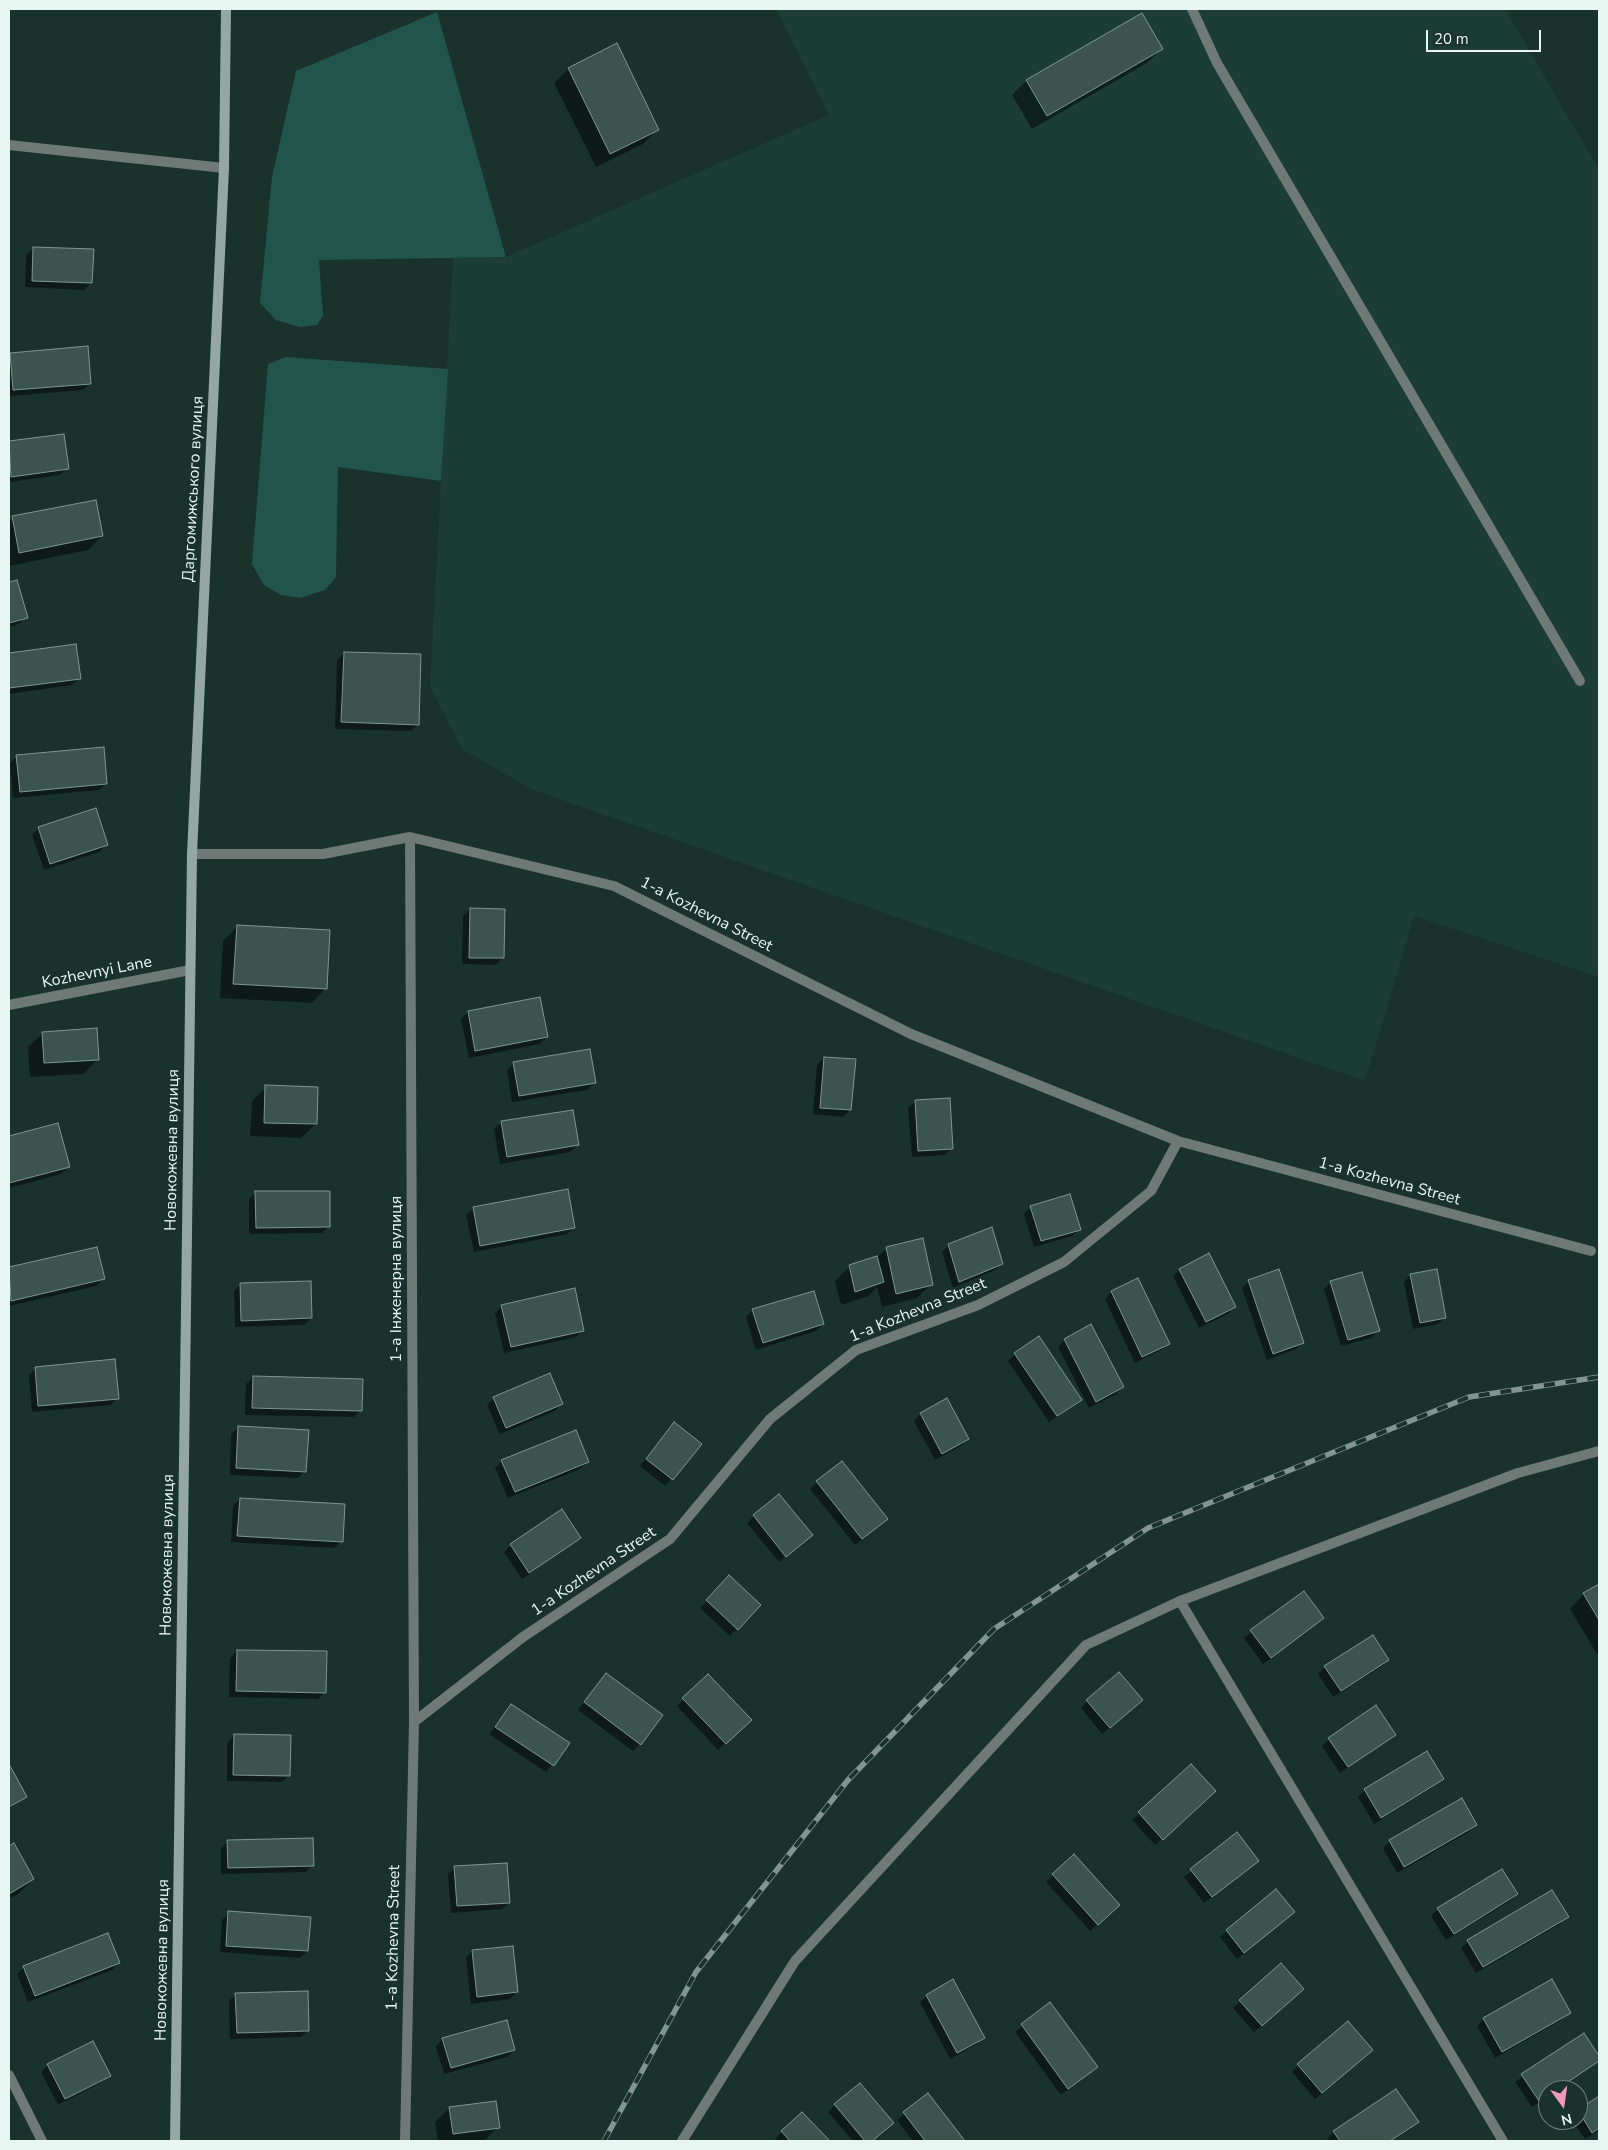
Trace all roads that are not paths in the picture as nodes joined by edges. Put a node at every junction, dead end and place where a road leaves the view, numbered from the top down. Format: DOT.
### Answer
graph roads {
  1 [pos="226,9"];
  2 [pos="1192,9"];
  3 [pos="9,146"];
  4 [pos="224,168"];
  5 [pos="1580,681"];
  6 [pos="410,837"];
  7 [pos="192,854"];
  8 [pos="190,970"];
  9 [pos="9,1005"];
  10 [pos="1178,1141"];
  11 [pos="1591,1251"];
  12 [pos="1599,1451"];
  13 [pos="1180,1600"];
  14 [pos="414,1722"];
  15 [pos="9,2075"];
  16 [pos="42,2141"];
  17 [pos="176,2141"];
  18 [pos="405,2141"];
  19 [pos="682,2141"];
  20 [pos="1503,2141"];
  1 -- 4 [label="street, Даргомижського вулиця"];
  2 -- 5 [label="street"];
  3 -- 4 [label="street"];
  4 -- 7 [label="street, Даргомижського вулиця"];
  6 -- 7 [label="street, 1-a Kozhevna Street"];
  6 -- 10 [label="street, 1-a Kozhevna Street"];
  6 -- 14 [label="street, 1-а Інженерна вулиця"];
  7 -- 8 [label="street, Даргомижського вулиця"];
  8 -- 9 [label="street, Kozhevnyi Lane"];
  8 -- 17 [label="street, Новокожевна вулиця"];
  10 -- 11 [label="street, 1-a Kozhevna Street"];
  10 -- 14 [label="street, 1-a Kozhevna Street"];
  12 -- 13 [label="street"];
  13 -- 19 [label="street"];
  13 -- 20 [label="street"];
  14 -- 18 [label="street, 1-a Kozhevna Street"];
  15 -- 16 [label="street"];
}
